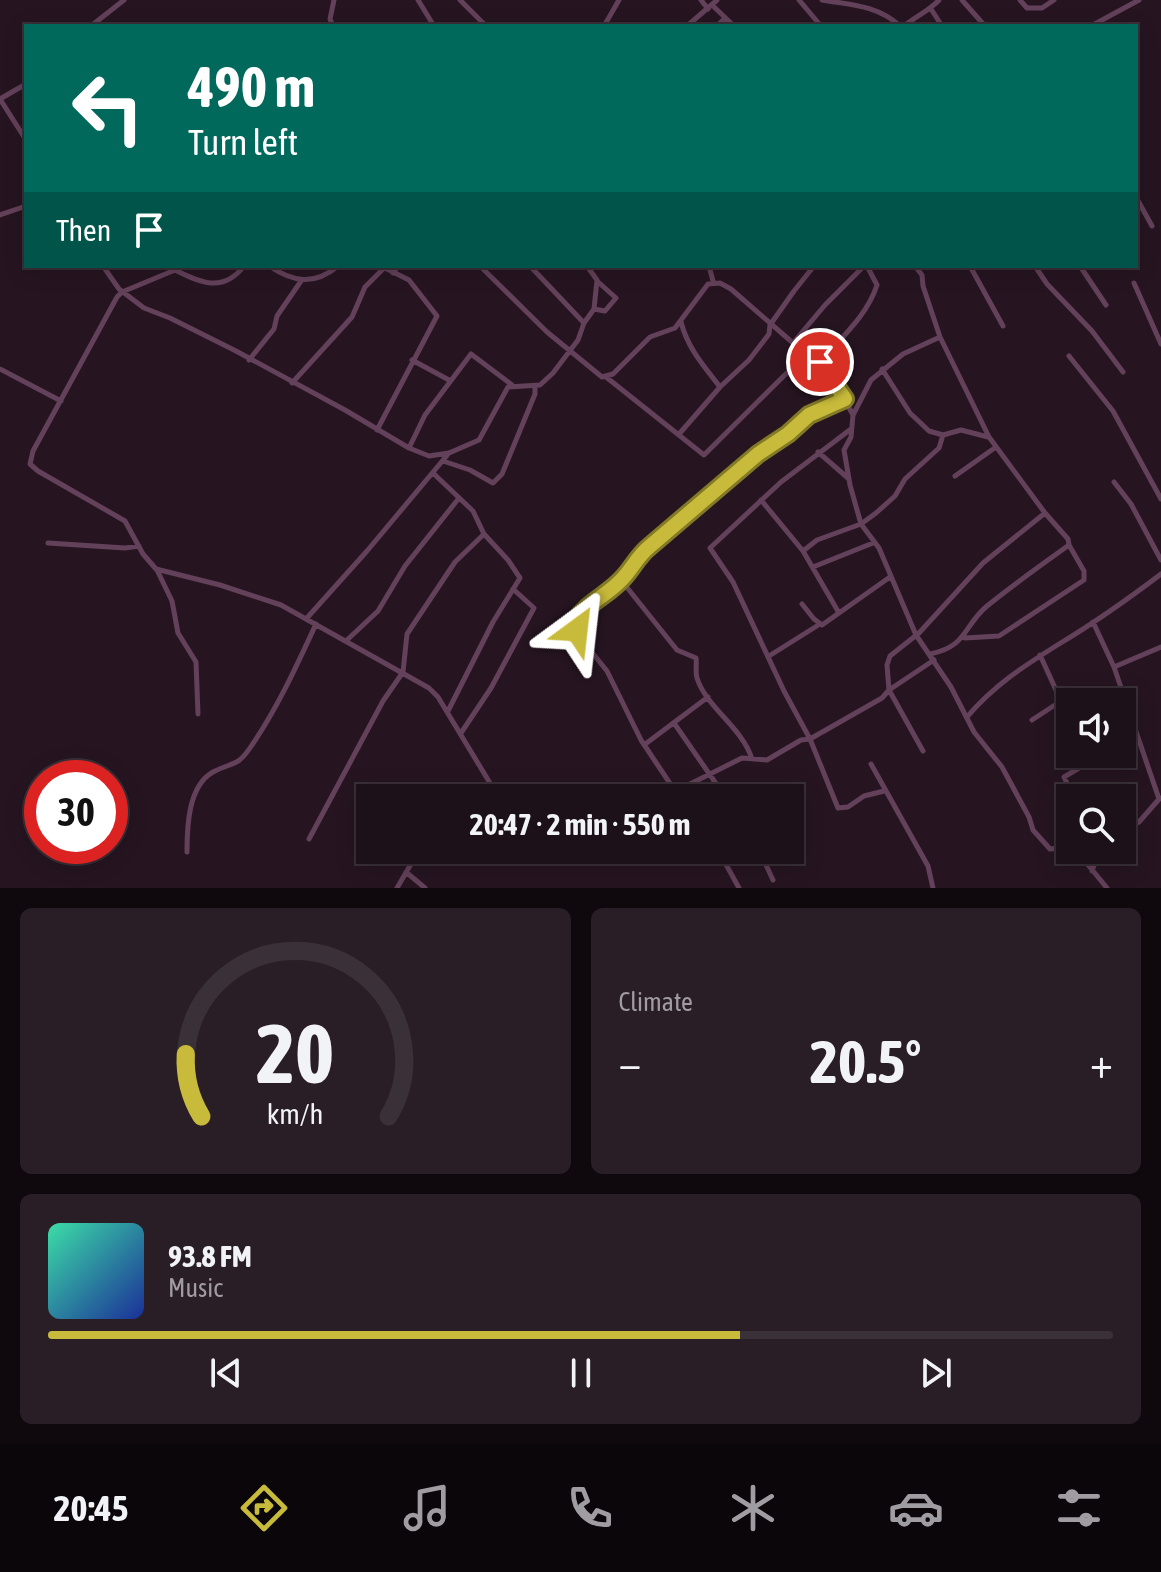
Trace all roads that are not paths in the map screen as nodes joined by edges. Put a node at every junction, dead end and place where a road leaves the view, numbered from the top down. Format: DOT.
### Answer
graph roads {
  1 [pos="334,0"];
  2 [pos="418,0"];
  3 [pos="460,0"];
  4 [pos="619,0"];
  5 [pos="701,0"];
  6 [pos="717,0"];
  7 [pos="799,0"];
  8 [pos="822,0"];
  9 [pos="939,0"];
  10 [pos="962,0"];
  11 [pos="1020,0"];
  12 [pos="1054,0"];
  13 [pos="1139,0"];
  14 [pos="118,1"];
  15 [pos="710,7"];
  16 [pos="931,9"];
  17 [pos="725,18"];
  18 [pos="93,24"];
  19 [pos="332,24"];
  20 [pos="433,24"];
  21 [pos="484,24"];
  22 [pos="605,24"];
  23 [pos="689,24"];
  24 [pos="719,24"];
  25 [pos="732,24"];
  26 [pos="819,24"];
  27 [pos="899,24"];
  28 [pos="905,24"];
  29 [pos="941,24"];
  30 [pos="983,24"];
  31 [pos="1095,24"];
  32 [pos="24,85"];
  33 [pos="0,99"];
  34 [pos="24,137"];
  35 [pos="1138,201"];
  36 [pos="24,207"];
  37 [pos="0,215"];
  38 [pos="1152,226"];
  39 [pos="104,268"];
  40 [pos="176,268"];
  41 [pos="242,268"];
  42 [pos="272,268"];
  43 [pos="336,268"];
  44 [pos="381,268"];
  45 [pos="384,268"];
  46 [pos="397,268"];
  47 [pos="482,268"];
  48 [pos="532,268"];
  49 [pos="588,268"];
  50 [pos="710,268"];
  51 [pos="813,268"];
  52 [pos="864,268"];
  53 [pos="867,268"];
  54 [pos="917,268"];
  55 [pos="971,268"];
  56 [pos="1036,268"];
  57 [pos="1081,268"];
  58 [pos="393,273"];
  59 [pos="597,280"];
  60 [pos="301,281"];
  61 [pos="713,281"];
  62 [pos="1134,283"];
  63 [pos="122,292"];
  64 [pos="1153,302"];
  65 [pos="1106,305"];
  66 [pos="1146,305"];
  67 [pos="594,309"];
  68 [pos="681,321"];
  69 [pos="584,323"];
  70 [pos="770,325"];
  71 [pos="1003,326"];
  72 [pos="940,337"];
  73 [pos="793,343"];
  74 [pos="1161,344"];
  75 [pos="569,351"];
  76 [pos="808,352"];
  77 [pos="1069,356"];
  78 [pos="249,360"];
  79 [pos="412,360"];
  80 [pos="820,362"];
  81 [pos="0,369"];
  82 [pos="882,369"];
  83 [pos="1123,372"];
  84 [pos="606,377"];
  85 [pos="449,380"];
  86 [pos="292,383"];
  87 [pos="512,385"];
  88 [pos="535,386"];
  89 [pos="720,387"];
  90 [pos="845,399"];
  91 [pos="61,401"];
  92 [pos="853,415"];
  93 [pos="852,429"];
  94 [pos="377,430"];
  95 [pos="680,433"];
  96 [pos="943,435"];
  97 [pos="989,437"];
  98 [pos="996,447"];
  99 [pos="409,448"];
  100 [pos="818,452"];
  101 [pos="449,453"];
  102 [pos="443,461"];
  103 [pos="433,473"];
  104 [pos="955,476"];
  105 [pos="849,479"];
  106 [pos="1114,482"];
  107 [pos="459,498"];
  108 [pos="1161,499"];
  109 [pos="761,500"];
  110 [pos="1045,513"];
  111 [pos="861,524"];
  112 [pos="484,534"];
  113 [pos="48,543"];
  114 [pos="873,543"];
  115 [pos="1069,545"];
  116 [pos="139,546"];
  117 [pos="803,551"];
  118 [pos="1161,560"];
  119 [pos="813,567"];
  120 [pos="156,569"];
  121 [pos="1161,574"];
  122 [pos="890,577"];
  123 [pos="621,580"];
  124 [pos="513,589"];
  125 [pos="802,604"];
  126 [pos="839,613"];
  127 [pos="306,619"];
  128 [pos="1093,622"];
  129 [pos="316,624"];
  130 [pos="820,624"];
  131 [pos="916,635"];
  132 [pos="963,638"];
  133 [pos="347,640"];
  134 [pos="1161,647"];
  135 [pos="1040,655"];
  136 [pos="769,656"];
  137 [pos="932,657"];
  138 [pos="1114,667"];
  139 [pos="403,672"];
  140 [pos="889,690"];
  141 [pos="708,697"];
  142 [pos="448,712"];
  143 [pos="198,714"];
  144 [pos="967,717"];
  145 [pos="1032,720"];
  146 [pos="674,723"];
  147 [pos="461,733"];
  148 [pos="1137,736"];
  149 [pos="810,739"];
  150 [pos="644,745"];
  151 [pos="923,751"];
  152 [pos="752,759"];
  153 [pos="871,764"];
  154 [pos="1079,768"];
  155 [pos="709,773"];
  156 [pos="491,784"];
  157 [pos="670,784"];
  158 [pos="688,784"];
  159 [pos="716,784"];
  160 [pos="1067,784"];
  161 [pos="884,791"];
  162 [pos="1160,799"];
  163 [pos="1136,824"];
  164 [pos="309,839"];
  165 [pos="1056,850"];
  166 [pos="187,852"];
  167 [pos="413,864"];
  168 [pos="726,864"];
  169 [pos="766,864"];
  170 [pos="1087,864"];
  171 [pos="1094,864"];
  172 [pos="1092,871"];
  173 [pos="406,872"];
  174 [pos="773,880"];
  175 [pos="397,888"];
  176 [pos="425,888"];
  177 [pos="739,888"];
  178 [pos="933,888"];
  179 [pos="1107,888"];
  1 -- 19 [label="street"];
  2 -- 20 [label="street"];
  3 -- 21 [label="street"];
  4 -- 22 [label="street"];
  5 -- 15 [label="street"];
  6 -- 15 [label="street"];
  7 -- 26 [label="street"];
  8 -- 27 [label="street"];
  9 -- 16 [label="street"];
  10 -- 30 [label="street"];
  11 -- 12 [label="street"];
  13 -- 31 [label="street"];
  14 -- 18 [label="street"];
  15 -- 17 [label="street"];
  15 -- 23 [label="street"];
  16 -- 28 [label="street"];
  16 -- 29 [label="street"];
  17 -- 24 [label="street"];
  17 -- 25 [label="street"];
  32 -- 33 [label="street"];
  33 -- 34 [label="street"];
  35 -- 38 [label="street"];
  36 -- 37 [label="street"];
  39 -- 63 [label="street"];
  40 -- 41 [label="street"];
  40 -- 63 [label="street"];
  42 -- 60 [label="street"];
  43 -- 60 [label="street"];
  44 -- 86 [label="street"];
  45 -- 58 [label="street"];
  46 -- 58 [label="street"];
  47 -- 75 [label="street"];
  48 -- 69 [label="street"];
  49 -- 59 [label="street"];
  50 -- 61 [label="street"];
  51 -- 70 [label="street"];
  52 -- 73 [label="street"];
  53 -- 80 [label="street"];
  54 -- 72 [label="street"];
  55 -- 71 [label="street"];
  56 -- 83 [label="street"];
  57 -- 65 [label="street"];
  58 -- 79 [label="street"];
  59 -- 67 [label="street"];
  59 -- 67 [label="street"];
  60 -- 78 [label="street"];
  61 -- 68 [label="street"];
  61 -- 70 [label="street"];
  62 -- 66 [label="street"];
  63 -- 78 [label="street"];
  63 -- 91 [label="street"];
  64 -- 66 [label="street"];
  66 -- 74 [label="street"];
  67 -- 69 [label="street"];
  68 -- 84 [label="street"];
  68 -- 89 [label="street"];
  69 -- 75 [label="street"];
  70 -- 73 [label="street"];
  70 -- 89 [label="street"];
  72 -- 82 [label="street"];
  72 -- 97 [label="street"];
  73 -- 76 [label="street"];
  75 -- 84 [label="street"];
  75 -- 88 [label="street"];
  76 -- 80 [label="street"];
  76 -- 95 [label="street"];
  77 -- 108 [label="street"];
  78 -- 86 [label="street"];
  79 -- 85 [label="street"];
  79 -- 94 [label="street"];
  80 -- 90 [label="street"];
  81 -- 91 [label="street"];
  82 -- 92 [label="street"];
  82 -- 96 [label="street"];
  84 -- 95 [label="street"];
  85 -- 87 [label="street"];
  85 -- 99 [label="street"];
  86 -- 94 [label="street"];
  87 -- 88 [label="street"];
  87 -- 101 [label="street"];
  88 -- 102 [label="street"];
  89 -- 95 [label="street"];
  90 -- 92 [label="street"];
  90 -- 123 [label="street"];
  91 -- 116 [label="street"];
  92 -- 93 [label="street"];
  93 -- 100 [label="street"];
  93 -- 105 [label="street"];
  94 -- 99 [label="street"];
  96 -- 97 [label="street"];
  96 -- 111 [label="street"];
  97 -- 98 [label="street"];
  98 -- 104 [label="street"];
  98 -- 110 [label="street"];
  99 -- 101 [label="street"];
  100 -- 105 [label="street"];
  100 -- 109 [label="street"];
  101 -- 102 [label="street"];
  102 -- 103 [label="street"];
  103 -- 107 [label="street"];
  103 -- 127 [label="street"];
  105 -- 111 [label="street"];
  106 -- 118 [label="street"];
  107 -- 112 [label="street"];
  107 -- 133 [label="street"];
  109 -- 117 [label="street"];
  109 -- 136 [label="street"];
  110 -- 115 [label="street"];
  110 -- 131 [label="street"];
  111 -- 114 [label="street"];
  111 -- 117 [label="street"];
  112 -- 124 [label="street"];
  112 -- 139 [label="street"];
  113 -- 116 [label="street"];
  114 -- 119 [label="street"];
  114 -- 122 [label="street"];
  115 -- 132 [label="street"];
  115 -- 132 [label="street"];
  116 -- 120 [label="street"];
  117 -- 119 [label="street"];
  119 -- 126 [label="street"];
  120 -- 127 [label="street"];
  120 -- 143 [label="street"];
  121 -- 128 [label="street"];
  122 -- 126 [label="street"];
  122 -- 131 [label="street"];
  123 -- 141 [label="street"];
  123 -- 150 [label="street"];
  124 -- 142 [label="street"];
  124 -- 147 [label="street"];
  125 -- 130 [label="street"];
  126 -- 130 [label="street"];
  127 -- 129 [label="street"];
  128 -- 135 [label="street"];
  128 -- 138 [label="street"];
  129 -- 133 [label="street"];
  129 -- 166 [label="street"];
  130 -- 136 [label="street"];
  131 -- 137 [label="street"];
  131 -- 140 [label="street"];
  132 -- 137 [label="street"];
  133 -- 139 [label="street"];
  134 -- 138 [label="street"];
  135 -- 144 [label="street"];
  135 -- 145 [label="street"];
  136 -- 149 [label="street"];
  137 -- 140 [label="street"];
  137 -- 144 [label="street"];
  138 -- 148 [label="street"];
  139 -- 142 [label="street"];
  139 -- 164 [label="street"];
  140 -- 149 [label="street"];
  140 -- 151 [label="street"];
  141 -- 146 [label="street"];
  141 -- 152 [label="street"];
  142 -- 147 [label="street"];
  144 -- 165 [label="street"];
  146 -- 150 [label="street"];
  146 -- 155 [label="street"];
  147 -- 156 [label="street"];
  148 -- 162 [label="street"];
  149 -- 152 [label="street"];
  149 -- 161 [label="street"];
  150 -- 157 [label="street"];
  152 -- 155 [label="street"];
  153 -- 161 [label="street"];
  154 -- 160 [label="street"];
  155 -- 158 [label="street"];
  155 -- 159 [label="street"];
  161 -- 178 [label="street"];
  162 -- 163 [label="street"];
  167 -- 173 [label="street"];
  168 -- 177 [label="street"];
  169 -- 174 [label="street"];
  170 -- 172 [label="street"];
  171 -- 172 [label="street"];
  172 -- 179 [label="street"];
  173 -- 175 [label="street"];
  173 -- 176 [label="street"];
}
